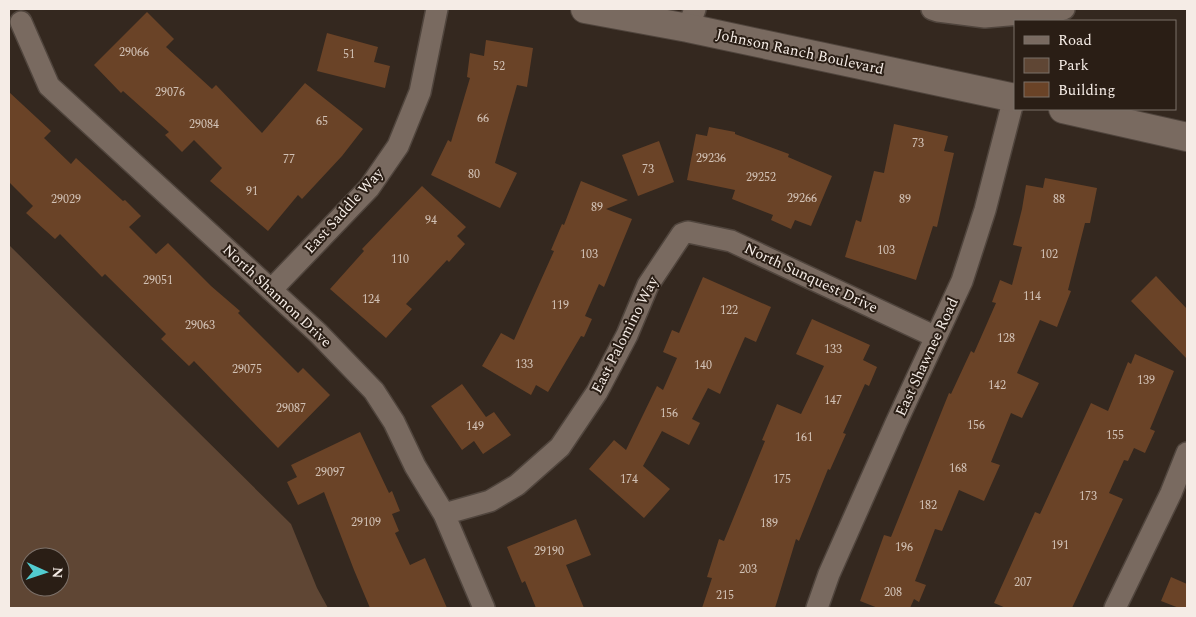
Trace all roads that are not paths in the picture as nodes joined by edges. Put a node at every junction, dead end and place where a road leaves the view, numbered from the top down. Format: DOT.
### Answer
graph roads {
  1 [pos="437,9"];
  2 [pos="585,9"];
  3 [pos="932,9"];
  4 [pos="1064,9"];
  5 [pos="656,15"];
  6 [pos="691,18"];
  7 [pos="21,22"];
  8 [pos="1014,98"];
  9 [pos="1014,102"];
  10 [pos="1067,110"];
  11 [pos="1187,137"];
  12 [pos="682,234"];
  13 [pos="271,290"];
  14 [pos="936,337"];
  15 [pos="1187,453"];
  16 [pos="444,514"];
  17 [pos="484,608"];
  18 [pos="818,608"];
  19 [pos="1114,608"];
  1 -- 13 [label="street, East Saddle Way"];
  2 -- 5 [label="street, Johnson Ranch Boulevard"];
  3 -- 4 [label="street"];
  5 -- 6 [label="street, Johnson Ranch Boulevard"];
  6 -- 8 [label="street, Johnson Ranch Boulevard"];
  7 -- 13 [label="street, North Shannon Drive"];
  9 -- 14 [label="street, East Shawnee Road"];
  10 -- 11 [label="street"];
  12 -- 14 [label="street, North Sunquest Drive"];
  12 -- 16 [label="street, East Palomino Way"];
  13 -- 16 [label="street, North Shannon Drive"];
  14 -- 18 [label="street, East Shawnee Road"];
  15 -- 19 [label="street"];
  16 -- 17 [label="street, North Shannon Drive"];
}
